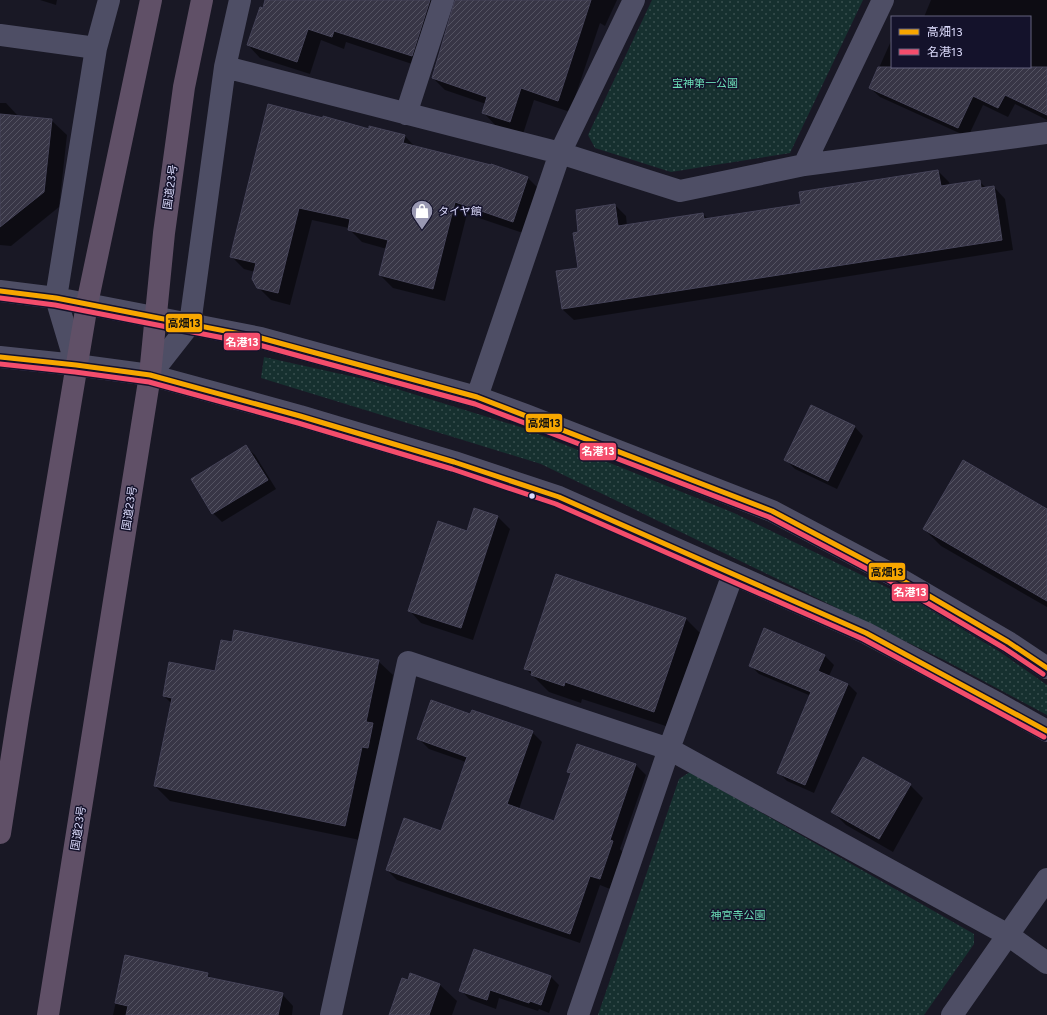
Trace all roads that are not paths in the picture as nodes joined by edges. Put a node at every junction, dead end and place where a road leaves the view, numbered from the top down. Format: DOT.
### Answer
graph roads {
  1 [pos="109,0"];
  2 [pos="151,0"];
  3 [pos="202,0"];
  4 [pos="240,0"];
  5 [pos="443,0"];
  6 [pos="634,0"];
  7 [pos="883,0"];
  8 [pos="0,35"];
  9 [pos="96,48"];
  10 [pos="225,67"];
  11 [pos="406,114"];
  12 [pos="1047,133"];
  13 [pos="560,153"];
  14 [pos="804,165"];
  15 [pos="0,291"];
  16 [pos="56,298"];
  17 [pos="87,304"];
  18 [pos="156,318"];
  19 [pos="190,324"];
  20 [pos="0,357"];
  21 [pos="76,365"];
  22 [pos="150,375"];
  23 [pos="477,397"];
  24 [pos="733,574"];
  25 [pos="1047,668"];
  26 [pos="1047,731"];
  27 [pos="668,750"];
  28 [pos="0,833"];
  29 [pos="1047,879"];
  30 [pos="1008,934"];
  31 [pos="1047,962"];
  32 [pos="48,1015"];
  33 [pos="331,1015"];
  34 [pos="578,1015"];
  35 [pos="952,1015"];
  1 -- 9 [label="street"];
  2 -- 17 [label="highway"];
  3 -- 18 [label="highway, 国道23号"];
  4 -- 10 [label="street"];
  5 -- 11 [label="street"];
  6 -- 13 [label="street"];
  7 -- 14 [label="street"];
  8 -- 9 [label="street"];
  9 -- 16 [label="street"];
  10 -- 11 [label="street"];
  10 -- 19 [label="street"];
  11 -- 13 [label="street"];
  12 -- 14 [label="street"];
  13 -- 14 [label="street"];
  13 -- 23 [label="street"];
  15 -- 16 [label="street"];
  16 -- 17 [label="street"];
  16 -- 21 [label="street"];
  17 -- 18 [label="street"];
  17 -- 21 [label="highway"];
  18 -- 19 [label="street"];
  18 -- 22 [label="highway, 国道23号"];
  19 -- 22 [label="street"];
  19 -- 23 [label="street"];
  20 -- 21 [label="street"];
  21 -- 22 [label="street"];
  21 -- 28 [label="highway"];
  22 -- 24 [label="street"];
  22 -- 32 [label="highway, 国道23号"];
  23 -- 25 [label="street"];
  24 -- 26 [label="street"];
  24 -- 27 [label="street"];
  27 -- 30 [label="street"];
  27 -- 33 [label="street"];
  27 -- 34 [label="street"];
  29 -- 30 [label="street"];
  30 -- 31 [label="street"];
  30 -- 35 [label="street"];
}
